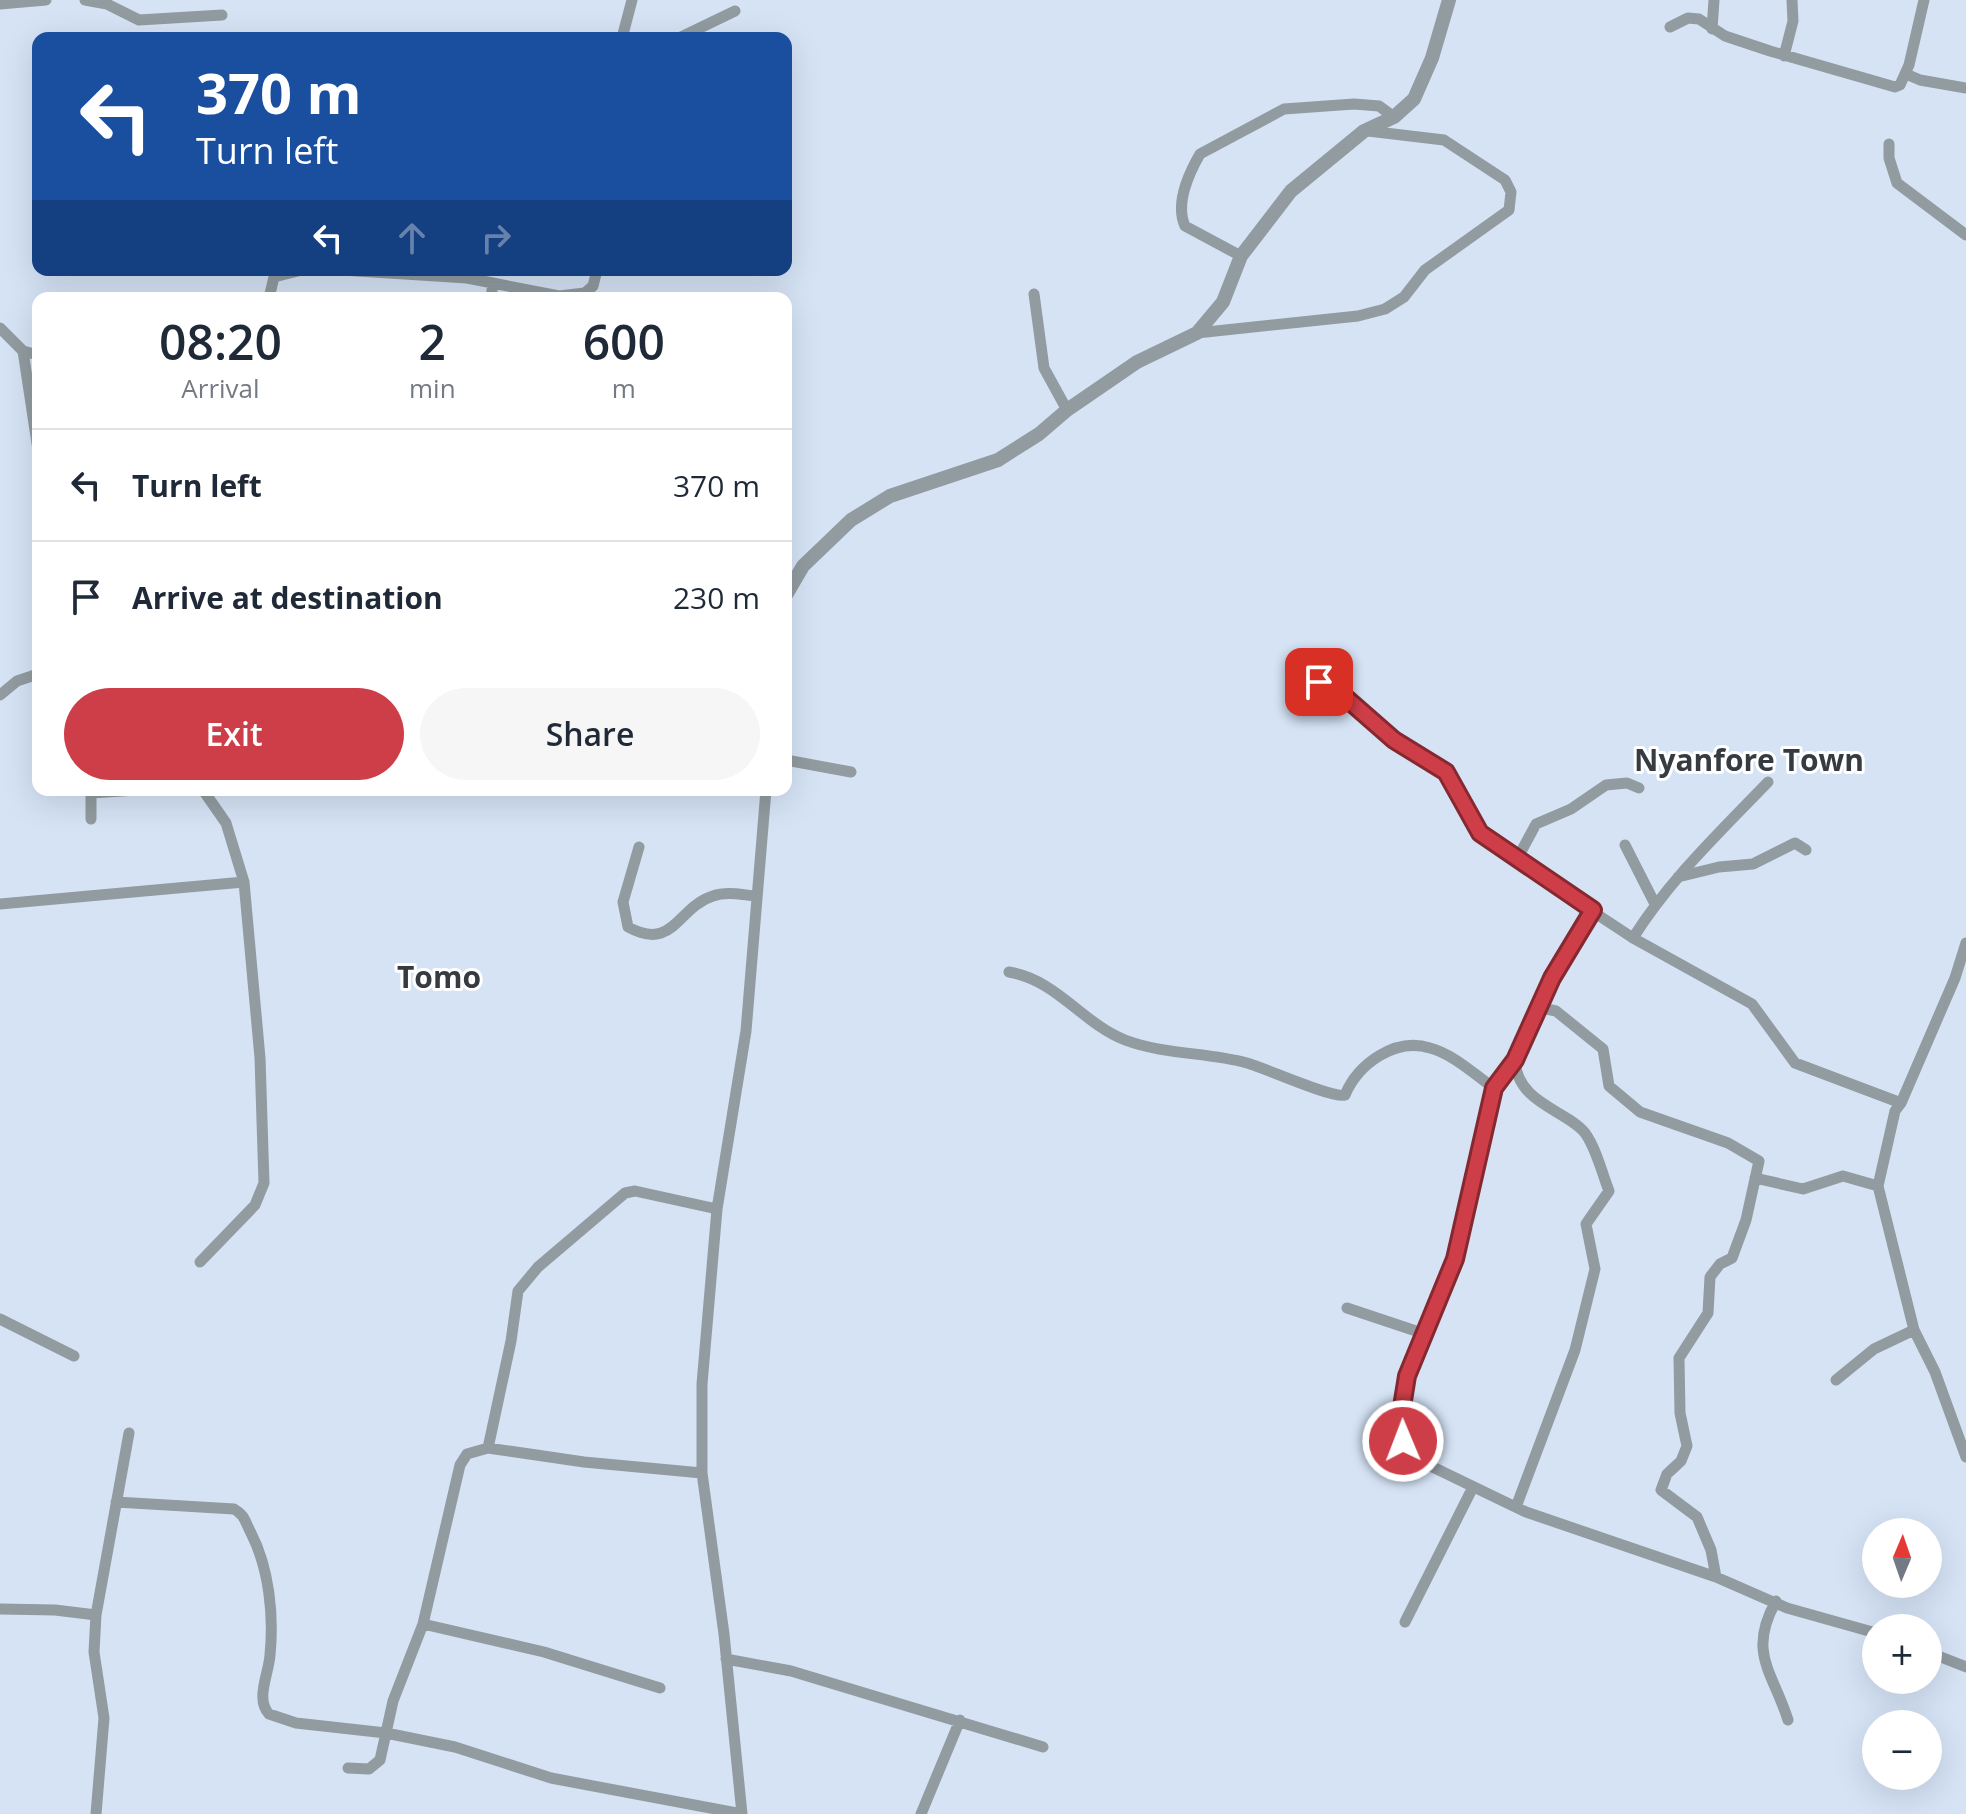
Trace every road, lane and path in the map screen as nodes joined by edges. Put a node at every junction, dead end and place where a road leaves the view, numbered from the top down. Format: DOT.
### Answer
graph roads {
  1 [pos="46,0"];
  2 [pos="85,0"];
  3 [pos="632,0"];
  4 [pos="1449,0"];
  5 [pos="1714,0"];
  6 [pos="1792,0"];
  7 [pos="1924,0"];
  8 [pos="0,4"];
  9 [pos="735,11"];
  10 [pos="222,15"];
  11 [pos="1670,27"];
  12 [pos="1712,29"];
  13 [pos="624,32"];
  14 [pos="691,32"];
  15 [pos="1784,56"];
  16 [pos="1906,74"];
  17 [pos="1966,88"];
  18 [pos="1394,117"];
  19 [pos="1364,131"];
  20 [pos="1889,144"];
  21 [pos="1966,235"];
  22 [pos="1241,256"];
  23 [pos="412,276"];
  24 [pos="596,276"];
  25 [pos="493,283"];
  26 [pos="492,292"];
  27 [pos="533,292"];
  28 [pos="581,292"];
  29 [pos="1034,294"];
  30 [pos="0,328"];
  31 [pos="1197,333"];
  32 [pos="23,351"];
  33 [pos="32,353"];
  34 [pos="32,410"];
  35 [pos="1067,410"];
  36 [pos="792,585"];
  37 [pos="1299,674"];
  38 [pos="32,676"];
  39 [pos="0,695"];
  40 [pos="792,761"];
  41 [pos="851,772"];
  42 [pos="1768,782"];
  43 [pos="1639,788"];
  44 [pos="91,796"];
  45 [pos="205,796"];
  46 [pos="765,796"];
  47 [pos="91,819"];
  48 [pos="1625,845"];
  49 [pos="639,847"];
  50 [pos="1806,850"];
  51 [pos="1516,861"];
  52 [pos="1677,877"];
  53 [pos="244,882"];
  54 [pos="757,896"];
  55 [pos="0,904"];
  56 [pos="1655,904"];
  57 [pos="1593,910"];
  58 [pos="1633,938"];
  59 [pos="1966,943"];
  60 [pos="1009,972"];
  61 [pos="1537,1007"];
  62 [pos="1515,1060"];
  63 [pos="1494,1088"];
  64 [pos="1901,1103"];
  65 [pos="1755,1178"];
  66 [pos="1878,1186"];
  67 [pos="717,1209"];
  68 [pos="200,1262"];
  69 [pos="1347,1308"];
  70 [pos="0,1319"];
  71 [pos="1914,1330"];
  72 [pos="1425,1334"];
  73 [pos="74,1356"];
  74 [pos="1836,1380"];
  75 [pos="129,1433"];
  76 [pos="488,1448"];
  77 [pos="1966,1457"];
  78 [pos="702,1473"];
  79 [pos="1473,1487"];
  80 [pos="116,1502"];
  81 [pos="1516,1507"];
  82 [pos="1716,1577"];
  83 [pos="1776,1601"];
  84 [pos="0,1609"];
  85 [pos="96,1615"];
  86 [pos="1405,1622"];
  87 [pos="423,1624"];
  88 [pos="1862,1629"];
  89 [pos="1942,1658"];
  90 [pos="726,1659"];
  91 [pos="1966,1667"];
  92 [pos="660,1688"];
  93 [pos="960,1720"];
  94 [pos="1788,1720"];
  95 [pos="386,1733"];
  96 [pos="1043,1747"];
  97 [pos="348,1768"];
  98 [pos="96,1814"];
  99 [pos="921,1814"];
  1 -- 8 [label="street"];
  2 -- 10 [label="street"];
  3 -- 13 [label="street"];
  4 -- 18 [label="street"];
  5 -- 12 [label="street"];
  6 -- 15 [label="street"];
  7 -- 16 [label="street"];
  9 -- 14 [label="street"];
  11 -- 12 [label="street"];
  12 -- 15 [label="street"];
  15 -- 16 [label="street"];
  16 -- 17 [label="street"];
  18 -- 19 [label="street"];
  18 -- 22 [label="street"];
  19 -- 22 [label="street"];
  19 -- 31 [label="street"];
  20 -- 21 [label="street"];
  22 -- 31 [label="street"];
  23 -- 25 [label="street"];
  24 -- 28 [label="street"];
  25 -- 26 [label="street"];
  25 -- 27 [label="street"];
  29 -- 35 [label="street"];
  30 -- 32 [label="street"];
  31 -- 35 [label="street"];
  32 -- 33 [label="street"];
  32 -- 34 [label="street"];
  35 -- 36 [label="street"];
  37 -- 51 [label="street"];
  38 -- 39 [label="street"];
  40 -- 41 [label="street"];
  42 -- 52 [label="street"];
  43 -- 51 [label="street"];
  44 -- 47 [label="street"];
  45 -- 53 [label="street"];
  46 -- 54 [label="street"];
  48 -- 56 [label="street"];
  49 -- 54 [label="street"];
  50 -- 52 [label="street"];
  51 -- 57 [label="street"];
  52 -- 56 [label="street"];
  53 -- 55 [label="street"];
  53 -- 68 [label="street"];
  54 -- 67 [label="street"];
  56 -- 58 [label="street"];
  57 -- 58 [label="street"];
  57 -- 61 [label="street"];
  58 -- 64 [label="street"];
  59 -- 64 [label="street"];
  60 -- 63 [label="street"];
  61 -- 62 [label="street"];
  61 -- 65 [label="street"];
  62 -- 63 [label="street"];
  62 -- 81 [label="street"];
  63 -- 72 [label="street"];
  64 -- 66 [label="street"];
  65 -- 66 [label="street"];
  65 -- 82 [label="street"];
  66 -- 71 [label="street"];
  67 -- 76 [label="street"];
  67 -- 78 [label="street"];
  69 -- 72 [label="street"];
  70 -- 73 [label="street"];
  71 -- 74 [label="street"];
  71 -- 77 [label="street"];
  72 -- 79 [label="street"];
  75 -- 80 [label="street"];
  76 -- 78 [label="street"];
  76 -- 87 [label="street"];
  78 -- 90 [label="street"];
  79 -- 81 [label="street"];
  79 -- 86 [label="street"];
  80 -- 85 [label="street"];
  80 -- 95 [label="street"];
  81 -- 82 [label="street"];
  82 -- 83 [label="street"];
  83 -- 88 [label="street"];
  83 -- 94 [label="street"];
  84 -- 85 [label="street"];
  85 -- 98 [label="street"];
  87 -- 92 [label="street"];
  87 -- 95 [label="street"];
  89 -- 91 [label="street"];
  90 -- 93 [label="street"];
  90 -- 95 [label="street"];
  93 -- 96 [label="street"];
  93 -- 99 [label="street"];
  95 -- 97 [label="street"];
}
